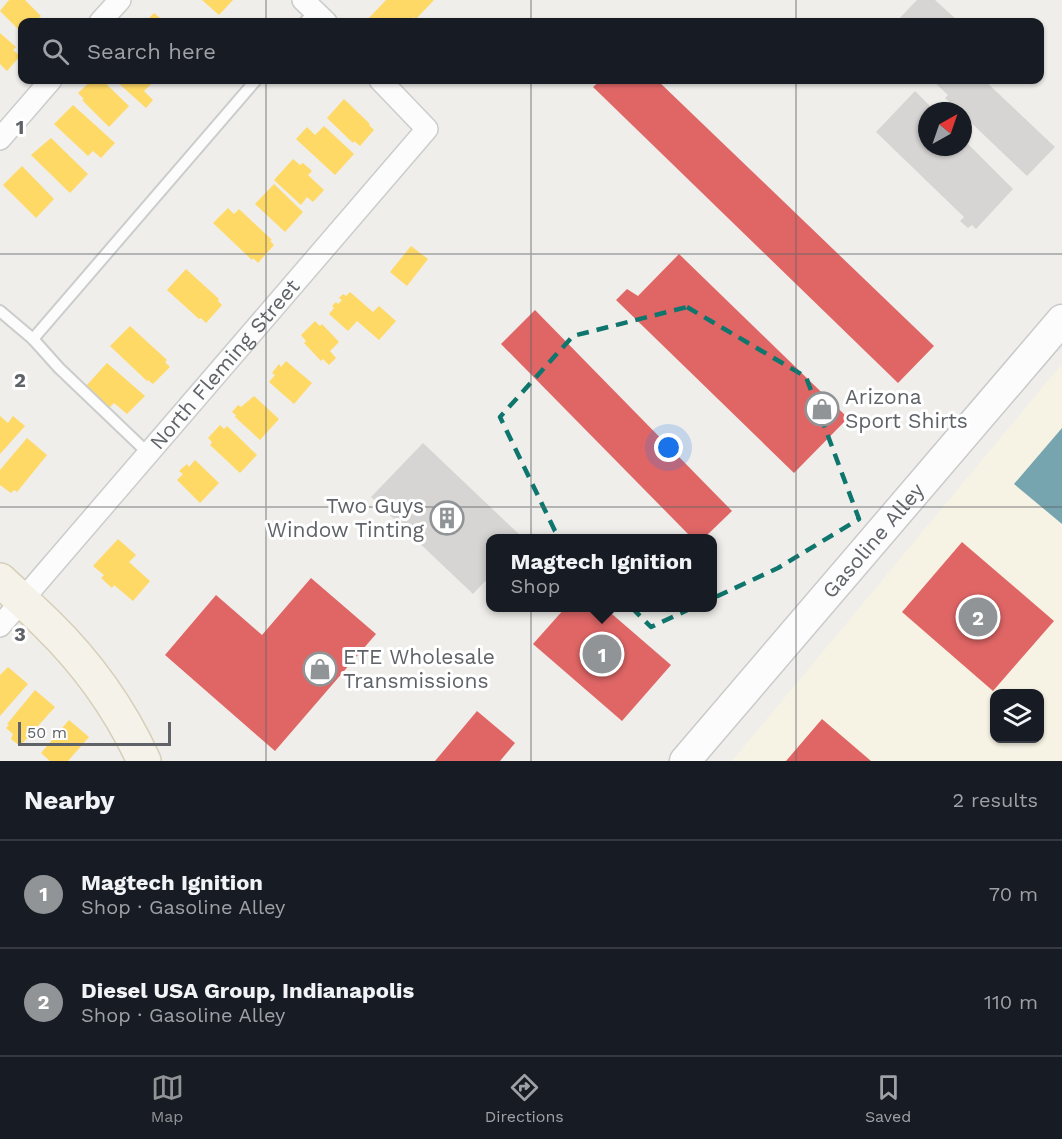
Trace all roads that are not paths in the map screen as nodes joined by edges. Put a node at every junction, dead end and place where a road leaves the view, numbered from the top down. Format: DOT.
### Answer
graph roads {
  1 [pos="120,0"];
  2 [pos="104,18"];
  3 [pos="48,84"];
  4 [pos="253,84"];
  5 [pos="384,84"];
  6 [pos="0,139"];
  7 [pos="0,311"];
  8 [pos="1062,320"];
  9 [pos="33,339"];
  10 [pos="148,454"];
  11 [pos="11,590"];
  12 [pos="0,626"];
  13 [pos="144,761"];
  14 [pos="685,761"];
  1 -- 2 [label="street"];
  3 -- 6 [label="street"];
  4 -- 9 [label="lane"];
  5 -- 10 [label="street, North Fleming Street"];
  7 -- 9 [label="lane"];
  8 -- 14 [label="street, Gasoline Alley"];
  9 -- 10 [label="lane"];
  10 -- 11 [label="street, North Fleming Street"];
  11 -- 12 [label="street, North Fleming Street"];
  11 -- 13 [label="main road"];
}
